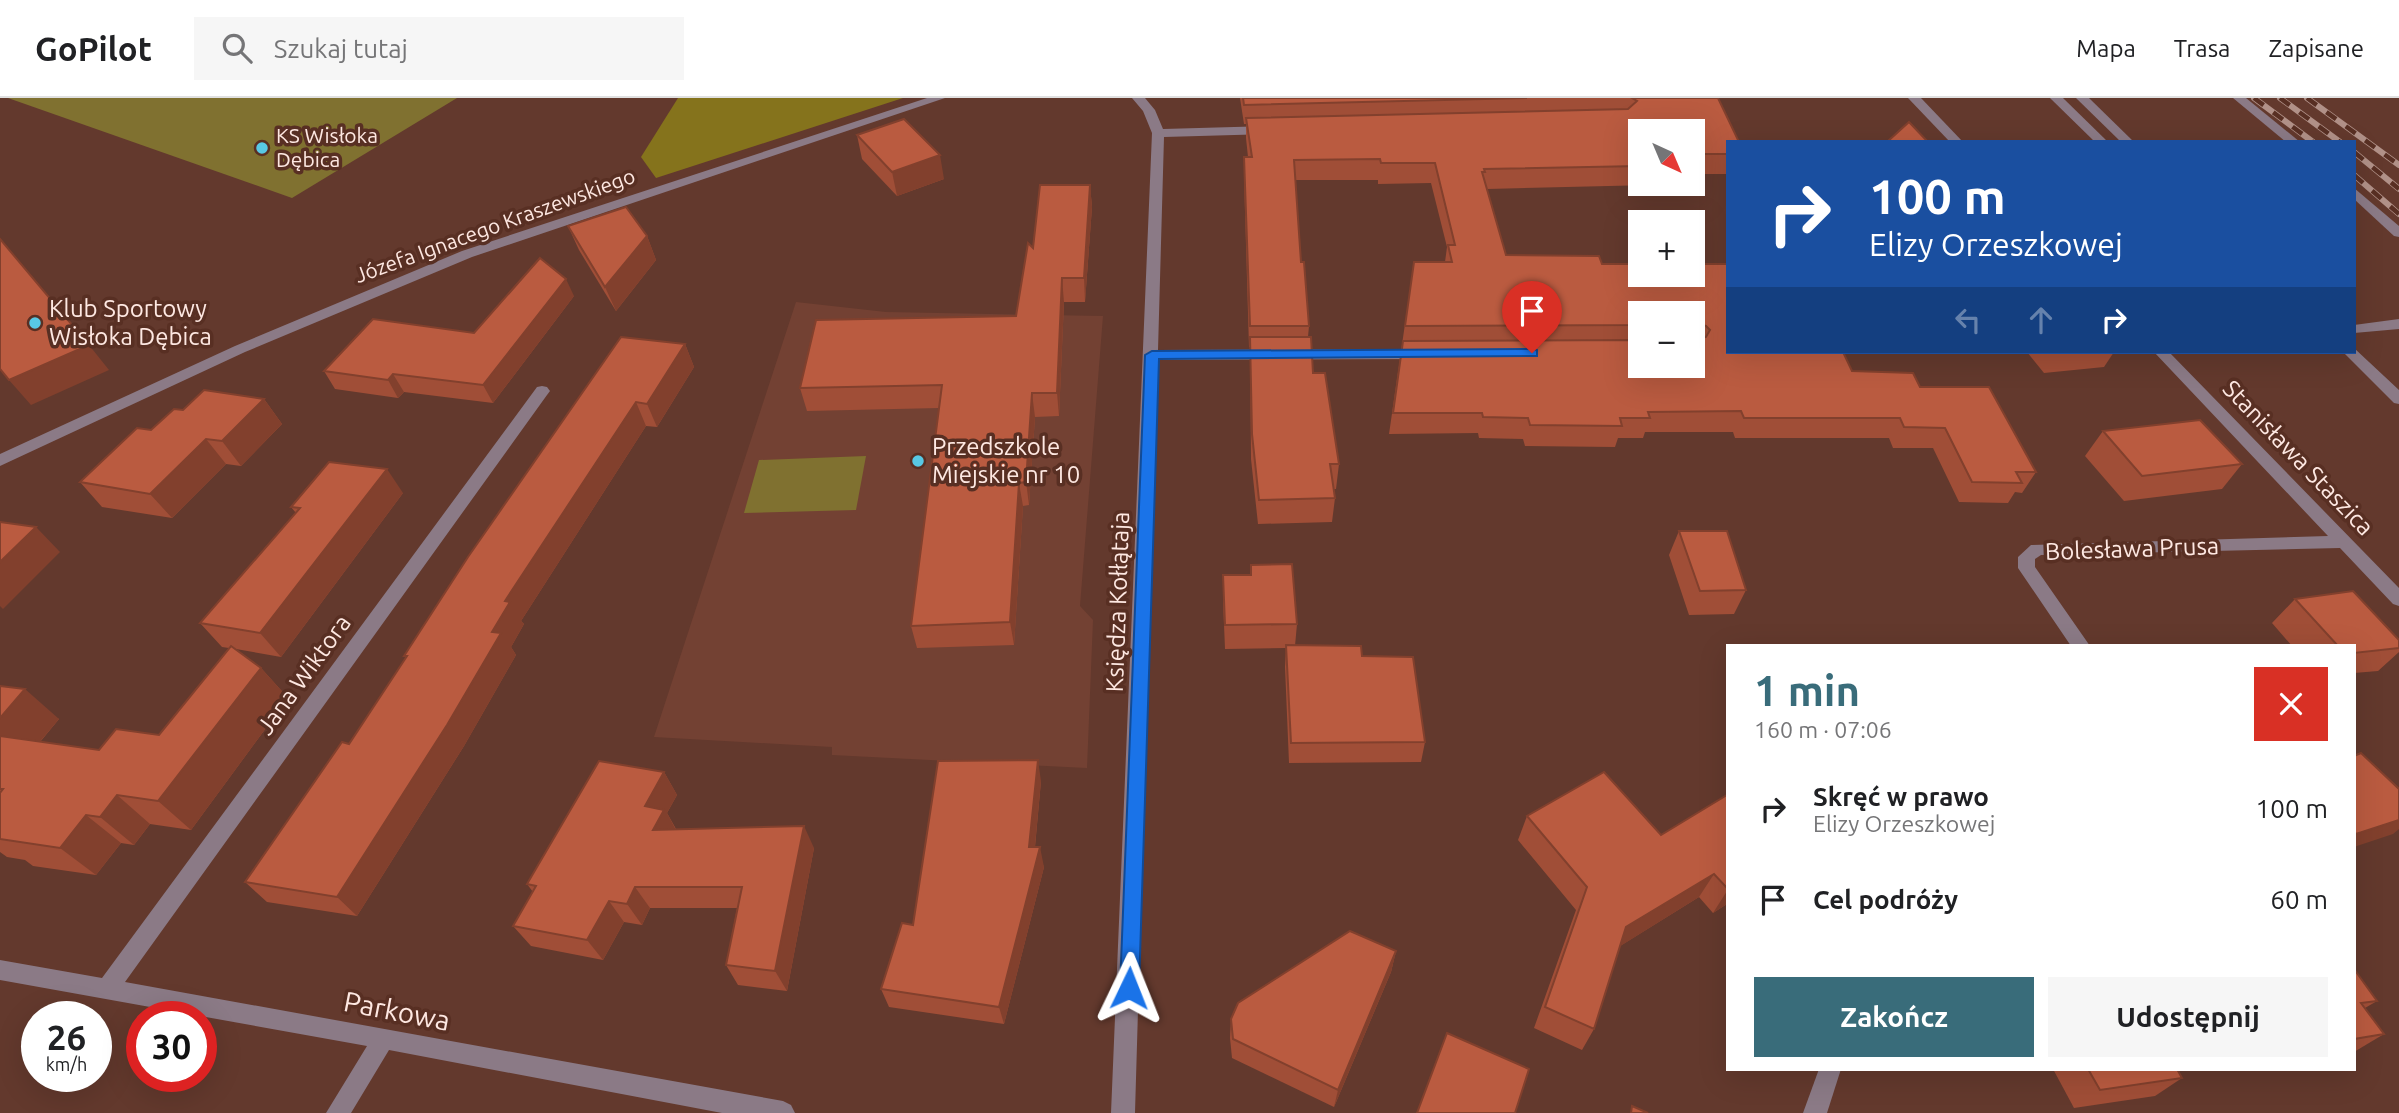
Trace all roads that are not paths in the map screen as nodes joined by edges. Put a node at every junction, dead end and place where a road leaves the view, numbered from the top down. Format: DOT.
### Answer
graph roads {
  1 [pos="939,98"];
  2 [pos="1138,98"];
  3 [pos="1914,98"];
  4 [pos="2056,98"];
  5 [pos="2082,98"];
  6 [pos="2239,98"];
  7 [pos="1290,130"];
  8 [pos="1158,133"];
  9 [pos="1955,140"];
  10 [pos="2100,140"];
  11 [pos="2126,140"];
  12 [pos="2292,140"];
  13 [pos="2356,194"];
  14 [pos="2399,233"];
  15 [pos="2399,324"];
  16 [pos="2356,329"];
  17 [pos="1446,354"];
  18 [pos="2163,354"];
  19 [pos="2352,354"];
  20 [pos="1152,355"];
  21 [pos="542,391"];
  22 [pos="2399,399"];
  23 [pos="0,460"];
  24 [pos="2345,542"];
  25 [pos="2399,599"];
  26 [pos="2080,644"];
  27 [pos="0,970"];
  28 [pos="107,989"];
  29 [pos="384,1038"];
  30 [pos="1829,1071"];
  31 [pos="338,1113"];
  32 [pos="783,1113"];
  33 [pos="1123,1113"];
  34 [pos="1815,1113"];
  1 -- 23 [label="street, Józefa Ignacego Kraszewskiego"];
  2 -- 8 [label="street, Księdza Kołłątaja"];
  3 -- 9 [label="street"];
  4 -- 10 [label="street"];
  5 -- 11 [label="street"];
  6 -- 12 [label="street"];
  7 -- 8 [label="street"];
  8 -- 20 [label="street, Księdza Kołłątaja"];
  13 -- 14 [label="street"];
  15 -- 16 [label="street"];
  17 -- 20 [label="street"];
  18 -- 24 [label="street, Stanisława Staszica"];
  19 -- 22 [label="street"];
  20 -- 33 [label="street, Księdza Kołłątaja"];
  21 -- 28 [label="street, Jana Wiktora"];
  24 -- 25 [label="street, Stanisława Staszica"];
  24 -- 26 [label="street, Bolesława Prusa"];
  27 -- 28 [label="street, Parkowa"];
  28 -- 29 [label="street, Parkowa"];
  29 -- 31 [label="street"];
  29 -- 32 [label="street, Parkowa"];
  30 -- 34 [label="street"];
}
